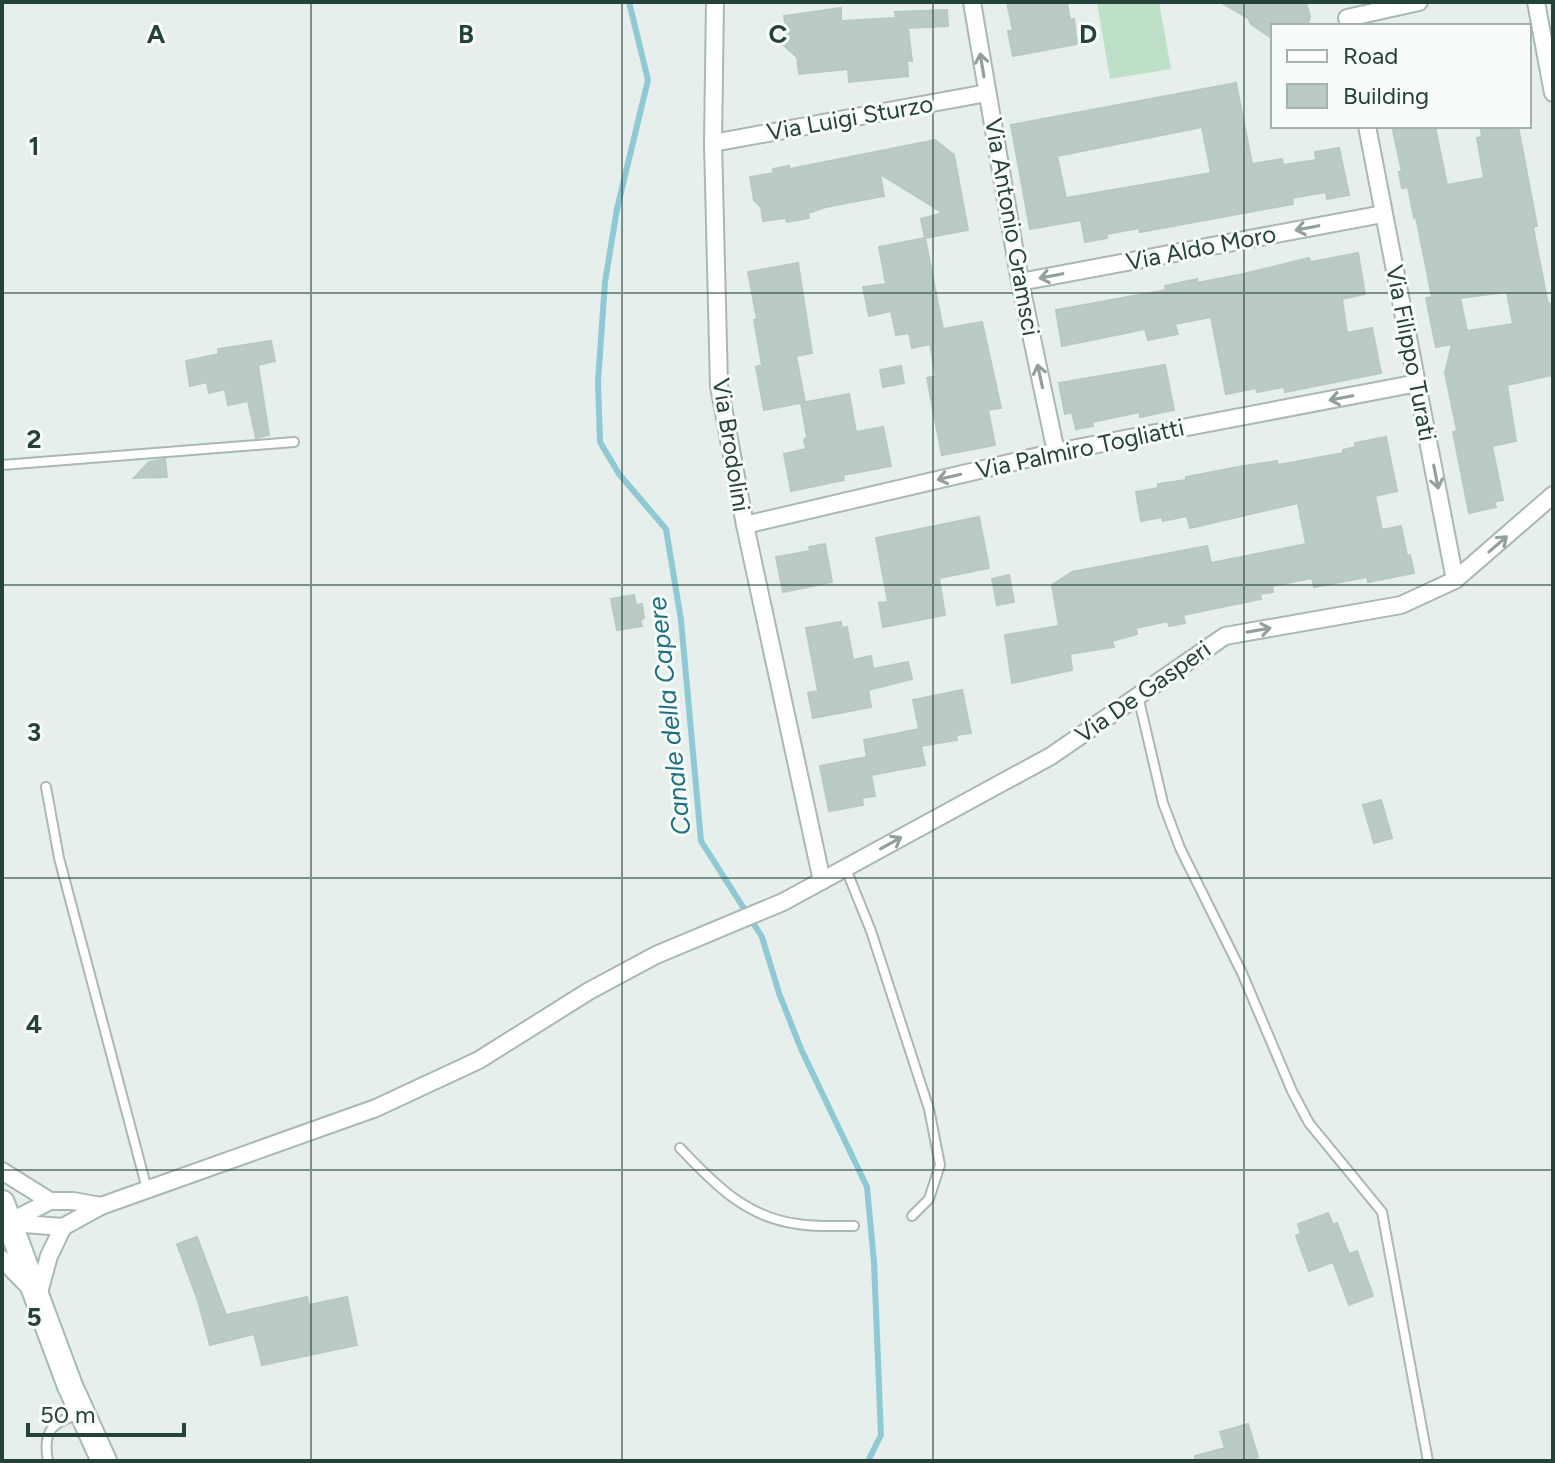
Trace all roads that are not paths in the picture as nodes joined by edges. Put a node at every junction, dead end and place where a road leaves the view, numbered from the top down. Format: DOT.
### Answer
graph roads {
  1 [pos="715,2"];
  2 [pos="972,2"];
  3 [pos="1419,2"];
  4 [pos="1536,2"];
  5 [pos="1346,15"];
  6 [pos="987,93"];
  7 [pos="1553,93"];
  8 [pos="1367,128"];
  9 [pos="713,143"];
  10 [pos="1383,214"];
  11 [pos="1020,282"];
  12 [pos="1418,383"];
  13 [pos="294,442"];
  14 [pos="1056,452"];
  15 [pos="2,465"];
  16 [pos="1553,495"];
  17 [pos="745,525"];
  18 [pos="1455,580"];
  19 [pos="1138,695"];
  20 [pos="46,787"];
  21 [pos="845,868"];
  22 [pos="822,881"];
  23 [pos="680,1148"];
  24 [pos="2,1171"];
  25 [pos="147,1190"];
  26 [pos="50,1201"];
  27 [pos="101,1206"];
  28 [pos="912,1216"];
  29 [pos="4,1218"];
  30 [pos="854,1226"];
  31 [pos="63,1227"];
  32 [pos="2,1259"];
  33 [pos="38,1296"];
  34 [pos="81,1413"];
  35 [pos="48,1461"];
  36 [pos="104,1461"];
  37 [pos="1428,1461"];
  1 -- 9 [label="street, Via Brodolini"];
  6 -- 2 [label="street, Via Antonio Gramsci, one-way"];
  3 -- 5 [label="street"];
  4 -- 7 [label="street"];
  6 -- 9 [label="street, Via Luigi Sturzo"];
  6 -- 11 [label="street, Via Antonio Gramsci"];
  8 -- 10 [label="street, Via Filippo Turati"];
  9 -- 17 [label="street, Via Brodolini"];
  10 -- 11 [label="street, Via Aldo Moro, one-way"];
  10 -- 12 [label="street, Via Filippo Turati"];
  14 -- 11 [label="street, Via Antonio Gramsci, one-way"];
  12 -- 14 [label="street, Via Palmiro Togliatti, one-way"];
  12 -- 18 [label="street, Via Filippo Turati, one-way"];
  13 -- 15 [label="lane"];
  14 -- 17 [label="street, Via Palmiro Togliatti, one-way"];
  18 -- 16 [label="street, Via De Gasperi, one-way"];
  17 -- 22 [label="street, Via Brodolini"];
  19 -- 18 [label="street, Via De Gasperi, one-way"];
  21 -- 19 [label="street, Via De Gasperi, one-way"];
  19 -- 37 [label="lane"];
  20 -- 25 [label="lane"];
  21 -- 22 [label="street, Via De Gasperi"];
  21 -- 28 [label="lane"];
  22 -- 25 [label="street, Via De Gasperi"];
  23 -- 30 [label="lane"];
  24 -- 26 [label="street"];
  25 -- 27 [label="street, Via De Gasperi"];
  26 -- 27 [label="street"];
  26 -- 29 [label="street"];
  27 -- 31 [label="street, Via De Gasperi"];
  29 -- 31 [label="street"];
  29 -- 33 [label="main road"];
  31 -- 33 [label="street"];
  32 -- 33 [label="street"];
  33 -- 34 [label="main road"];
  34 -- 35 [label="lane"];
  34 -- 36 [label="main road"];
}
